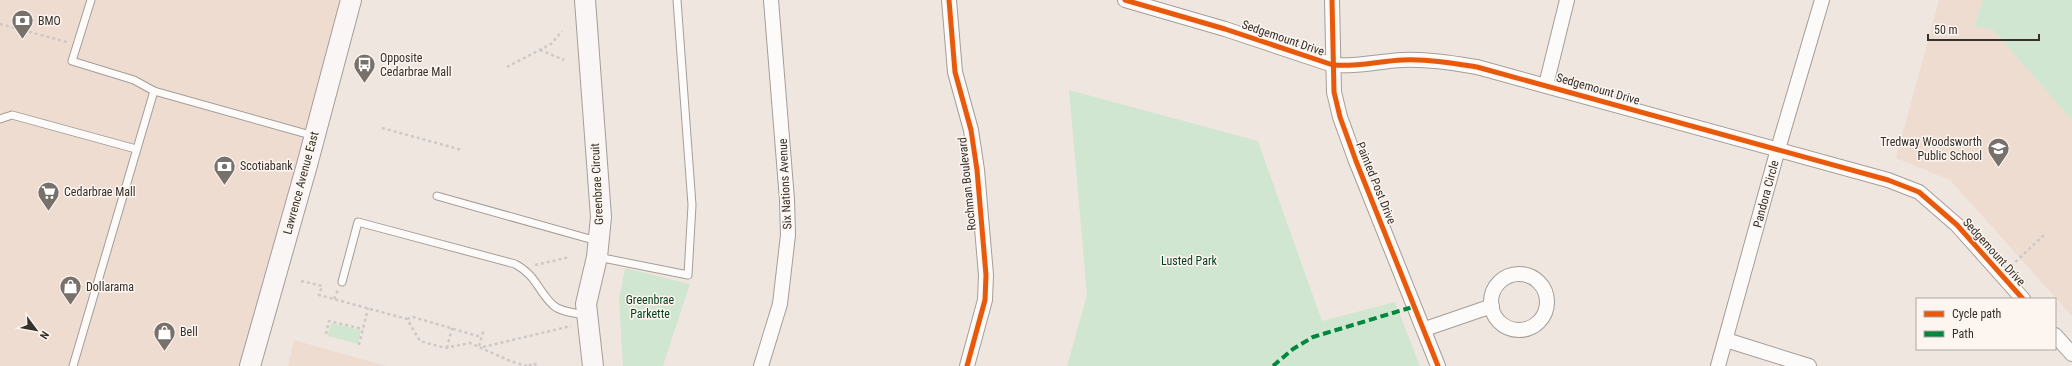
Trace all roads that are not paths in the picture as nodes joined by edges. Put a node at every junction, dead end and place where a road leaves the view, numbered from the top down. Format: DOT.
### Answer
graph roads {
  1 [pos="91,0"];
  2 [pos="351,0"];
  3 [pos="585,0"];
  4 [pos="677,0"];
  5 [pos="771,0"];
  6 [pos="949,0"];
  7 [pos="1125,0"];
  8 [pos="1332,0"];
  9 [pos="1567,0"];
  10 [pos="1822,0"];
  11 [pos="1333,65"];
  12 [pos="1546,85"];
  13 [pos="154,91"];
  14 [pos="0,119"];
  15 [pos="314,136"];
  16 [pos="136,149"];
  17 [pos="1778,149"];
  18 [pos="437,196"];
  19 [pos="598,249"];
  20 [pos="342,282"];
  21 [pos="2022,298"];
  22 [pos="1492,306"];
  23 [pos="587,319"];
  24 [pos="1425,329"];
  25 [pos="2056,336"];
  26 [pos="1726,340"];
  27 [pos="2072,354"];
  28 [pos="73,366"];
  29 [pos="250,366"];
  30 [pos="593,366"];
  31 [pos="761,366"];
  32 [pos="967,366"];
  33 [pos="1438,366"];
  34 [pos="1718,366"];
  35 [pos="1809,366"];
  1 -- 13 [label="lane"];
  2 -- 15 [label="main road, Lawrence Avenue East"];
  3 -- 19 [label="main road, Greenbrae Circuit"];
  4 -- 19 [label="lane"];
  5 -- 31 [label="street, Six Nations Avenue"];
  6 -- 32 [label="street, Rochman Boulevard"];
  7 -- 11 [label="street, Sedgemount Drive"];
  8 -- 11 [label="street, Painted Post Drive"];
  9 -- 12 [label="street"];
  10 -- 17 [label="street, Pandora Circle"];
  11 -- 12 [label="street, Sedgemount Drive"];
  11 -- 24 [label="street, Painted Post Drive"];
  12 -- 17 [label="street, Sedgemount Drive"];
  13 -- 15 [label="lane"];
  13 -- 16 [label="lane"];
  14 -- 16 [label="lane"];
  15 -- 29 [label="main road, Lawrence Avenue East"];
  16 -- 28 [label="lane"];
  17 -- 21 [label="street, Sedgemount Drive"];
  17 -- 26 [label="street, Pandora Circle"];
  18 -- 19 [label="lane"];
  19 -- 23 [label="main road, Greenbrae Circuit"];
  20 -- 23 [label="lane"];
  22 -- 22 [label="street"];
  22 -- 24 [label="street"];
  23 -- 30 [label="main road, Greenbrae Circuit"];
  24 -- 33 [label="street, Painted Post Drive"];
  25 -- 27 [label="street"];
  26 -- 34 [label="street, Pandora Circle"];
  26 -- 35 [label="street"];
}
